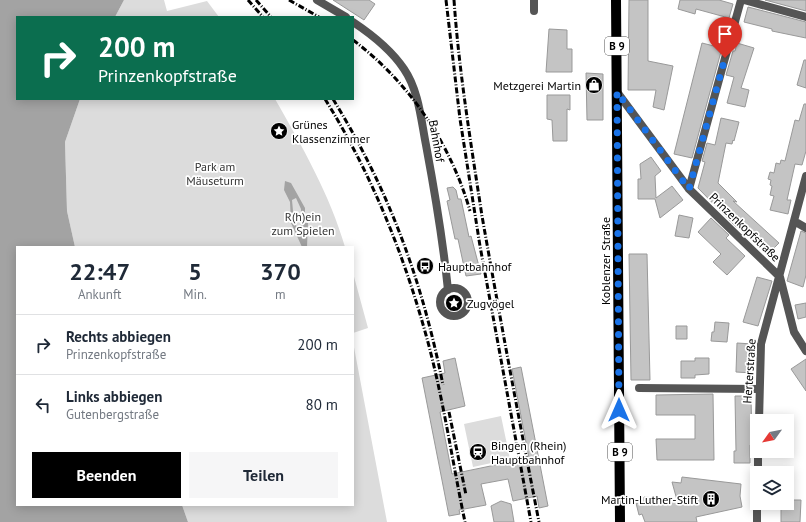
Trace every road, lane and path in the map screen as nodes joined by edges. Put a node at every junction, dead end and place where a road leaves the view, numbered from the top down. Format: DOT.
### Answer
graph roads {
  1 [pos="317,0"];
  2 [pos="534,0"];
  3 [pos="616,0"];
  4 [pos="743,0"];
  5 [pos="534,11"];
  6 [pos="344,16"];
  7 [pos="806,17"];
  8 [pos="354,23"];
  9 [pos="617,92"];
  10 [pos="806,176"];
  11 [pos="689,189"];
  12 [pos="794,222"];
  13 [pos="806,228"];
  14 [pos="780,277"];
  15 [pos="448,290"];
  16 [pos="806,351"];
  17 [pos="639,388"];
  18 [pos="759,389"];
  19 [pos="759,414"];
  20 [pos="758,510"];
  21 [pos="620,522"];
  22 [pos="757,522"];
  1 -- 6 [label="street"];
  2 -- 5 [label="street"];
  3 -- 9 [label="main road, Koblenzer Straße / B 9"];
  4 -- 7 [label="street"];
  4 -- 11 [label="street"];
  8 -- 15 [label="street, Bahnhof"];
  9 -- 11 [label="street, Prinzenkopfstraße"];
  9 -- 21 [label="main road, Koblenzer Straße / B 9"];
  10 -- 12 [label="street, Herterstraße"];
  11 -- 14 [label="street, Prinzenkopfstraße"];
  12 -- 13 [label="street"];
  12 -- 14 [label="street, Herterstraße"];
  14 -- 16 [label="street, Prinzenkopfstraße"];
  14 -- 18 [label="street, Herterstraße"];
  17 -- 18 [label="street"];
  18 -- 19 [label="street, Herterstraße"];
  20 -- 22 [label="street"];
}
